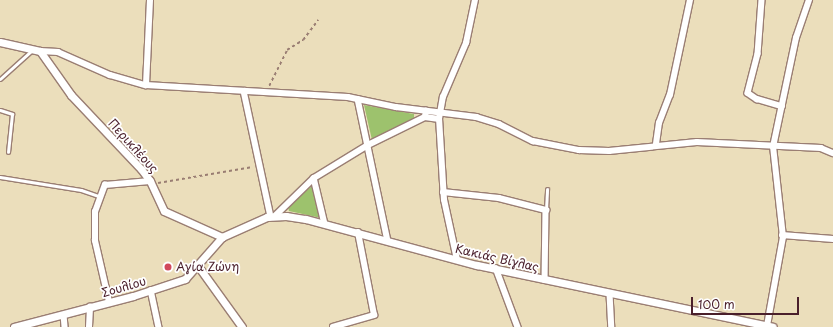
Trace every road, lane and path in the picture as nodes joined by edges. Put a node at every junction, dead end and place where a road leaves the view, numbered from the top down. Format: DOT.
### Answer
graph roads {
  1 [pos="150,0"];
  2 [pos="475,0"];
  3 [pos="690,0"];
  4 [pos="762,0"];
  5 [pos="809,0"];
  6 [pos="318,20"];
  7 [pos="0,42"];
  8 [pos="36,50"];
  9 [pos="0,79"];
  10 [pos="146,85"];
  11 [pos="244,91"];
  12 [pos="268,92"];
  13 [pos="358,99"];
  14 [pos="782,106"];
  15 [pos="0,110"];
  16 [pos="426,111"];
  17 [pos="439,112"];
  18 [pos="425,117"];
  19 [pos="439,119"];
  20 [pos="368,144"];
  21 [pos="656,144"];
  22 [pos="773,147"];
  23 [pos="8,152"];
  24 [pos="833,154"];
  25 [pos="259,166"];
  26 [pos="0,177"];
  27 [pos="314,178"];
  28 [pos="151,182"];
  29 [pos="547,189"];
  30 [pos="443,192"];
  31 [pos="100,197"];
  32 [pos="546,210"];
  33 [pos="273,216"];
  34 [pos="325,224"];
  35 [pos="358,233"];
  36 [pos="782,235"];
  37 [pos="222,237"];
  38 [pos="833,239"];
  39 [pos="388,241"];
  40 [pos="457,260"];
  41 [pos="198,266"];
  42 [pos="496,268"];
  43 [pos="545,280"];
  44 [pos="151,290"];
  45 [pos="610,294"];
  46 [pos="109,302"];
  47 [pos="90,308"];
  48 [pos="64,315"];
  49 [pos="31,325"];
  50 [pos="14,327"];
  51 [pos="65,327"];
  52 [pos="89,327"];
  53 [pos="159,327"];
  54 [pos="242,327"];
  55 [pos="333,327"];
  56 [pos="518,327"];
  57 [pos="612,327"];
  58 [pos="771,327"];
  1 -- 10 [label="street"];
  2 -- 17 [label="street"];
  3 -- 21 [label="street"];
  4 -- 14 [label="street"];
  5 -- 14 [label="street"];
  6 -- 12 [label="path"];
  7 -- 8 [label="street"];
  8 -- 9 [label="lane"];
  8 -- 10 [label="street"];
  8 -- 28 [label="street, Περικλέους"];
  10 -- 11 [label="street"];
  11 -- 12 [label="street"];
  11 -- 25 [label="street"];
  12 -- 13 [label="street"];
  13 -- 16 [label="street"];
  13 -- 20 [label="street"];
  14 -- 22 [label="street"];
  15 -- 23 [label="lane"];
  16 -- 17 [label="street"];
  16 -- 18 [label="street"];
  17 -- 19 [label="street"];
  17 -- 21 [label="street"];
  18 -- 19 [label="street"];
  18 -- 20 [label="street"];
  19 -- 30 [label="street"];
  20 -- 27 [label="street"];
  20 -- 39 [label="street"];
  21 -- 22 [label="street"];
  22 -- 24 [label="street"];
  22 -- 36 [label="street"];
  25 -- 28 [label="path"];
  25 -- 33 [label="street"];
  26 -- 31 [label="lane"];
  27 -- 33 [label="street"];
  27 -- 34 [label="street"];
  28 -- 31 [label="street"];
  28 -- 37 [label="street, Περικλέους"];
  29 -- 32 [label="lane"];
  30 -- 32 [label="street"];
  30 -- 40 [label="street"];
  31 -- 46 [label="street"];
  32 -- 43 [label="street"];
  33 -- 34 [label="street, Κακιάς Βίγλας"];
  33 -- 37 [label="street, Κακιάς Βίγλας"];
  34 -- 35 [label="street, Κακιάς Βίγλας"];
  35 -- 39 [label="street, Κακιάς Βίγλας"];
  35 -- 55 [label="street"];
  36 -- 38 [label="street"];
  36 -- 58 [label="street"];
  37 -- 41 [label="street, Σουλίου"];
  39 -- 40 [label="street, Κακιάς Βίγλας"];
  40 -- 42 [label="street, Κακιάς Βίγλας"];
  41 -- 44 [label="street, Σουλίου"];
  41 -- 54 [label="street"];
  42 -- 43 [label="street, Κακιάς Βίγλας"];
  42 -- 56 [label="street"];
  43 -- 45 [label="street, Κακιάς Βίγλας"];
  44 -- 46 [label="street, Σουλίου"];
  44 -- 53 [label="street"];
  45 -- 57 [label="street"];
  45 -- 58 [label="street, Κακιάς Βίγλας"];
  46 -- 47 [label="street, Σουλίου"];
  47 -- 48 [label="street, Σουλίου"];
  47 -- 52 [label="street"];
  48 -- 49 [label="street, Σουλίου"];
  48 -- 51 [label="street"];
  49 -- 50 [label="street, Σουλίου"];
}
